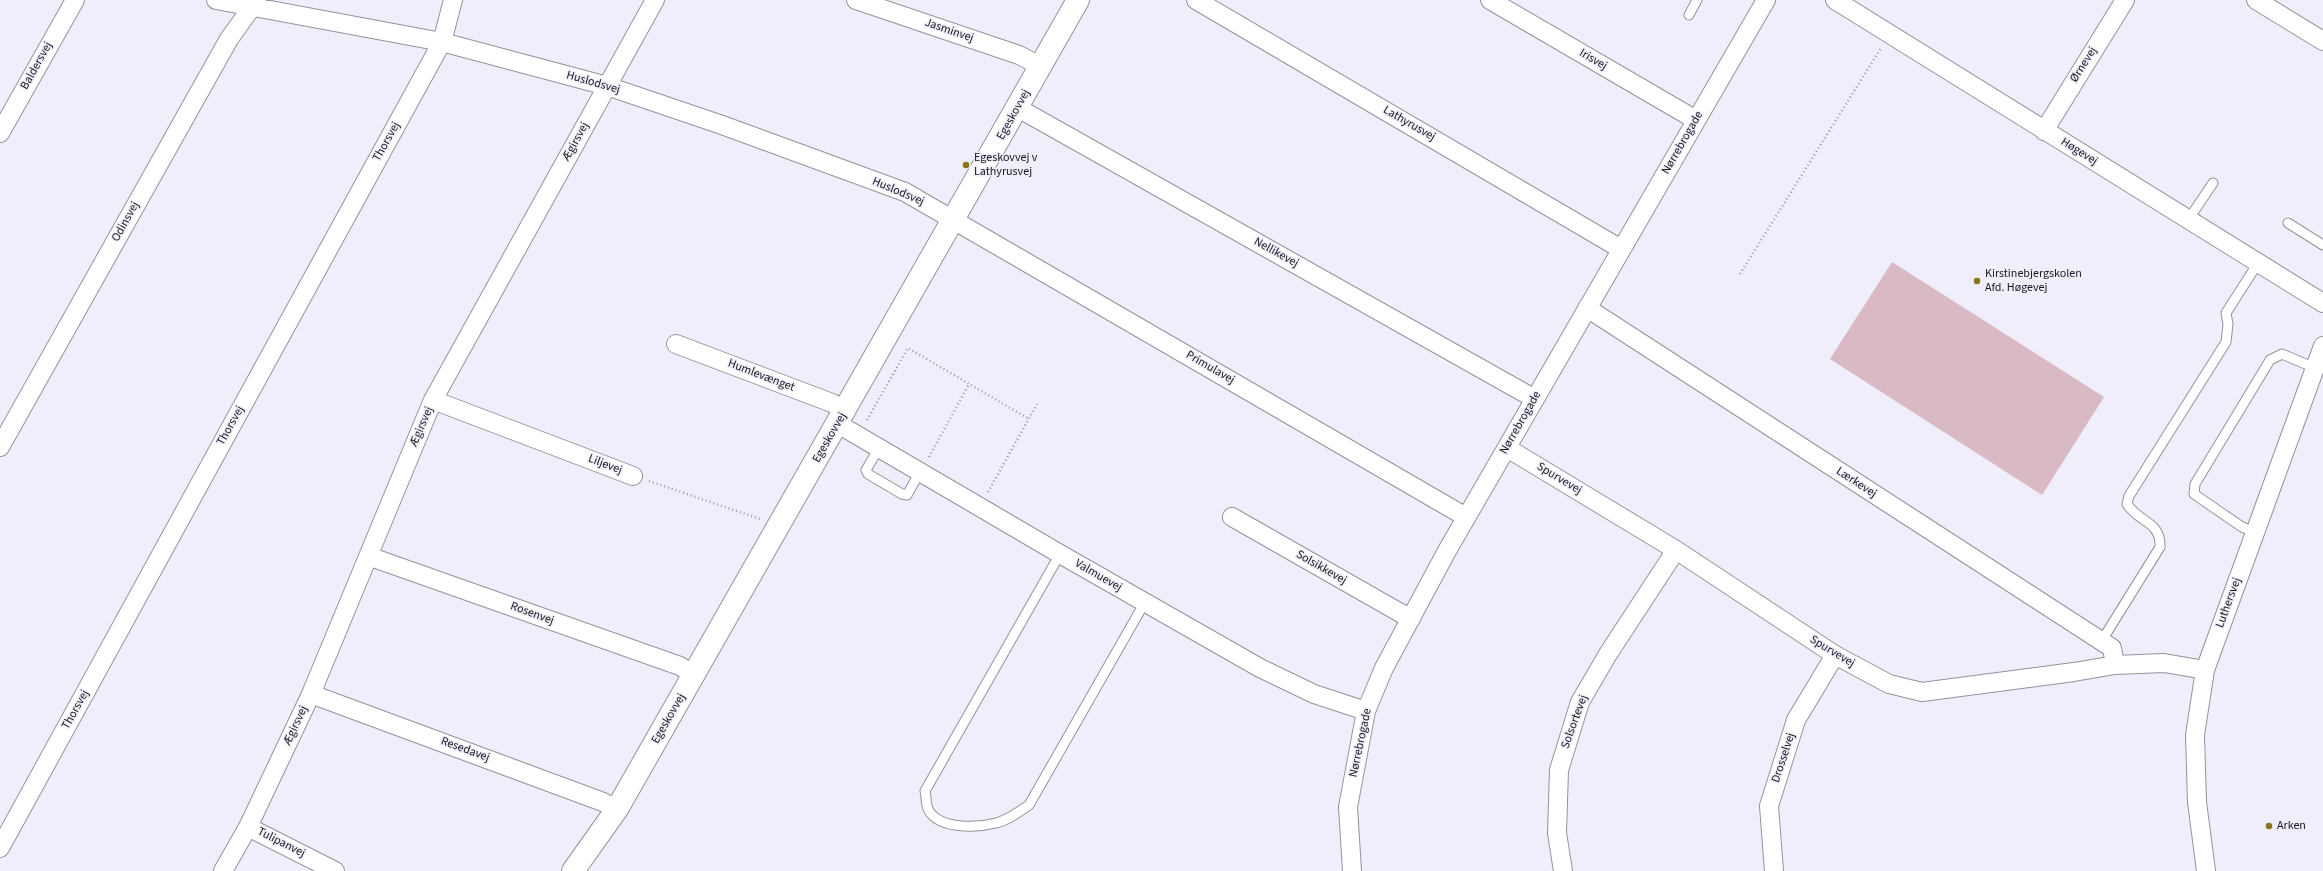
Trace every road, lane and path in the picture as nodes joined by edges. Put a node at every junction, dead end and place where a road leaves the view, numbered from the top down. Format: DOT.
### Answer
graph roads {
  1 [pos="75,0"];
  2 [pos="216,0"];
  3 [pos="453,0"];
  4 [pos="655,0"];
  5 [pos="856,0"];
  6 [pos="1078,0"];
  7 [pos="1196,0"];
  8 [pos="1490,0"];
  9 [pos="1697,0"];
  10 [pos="1766,0"];
  11 [pos="2124,0"];
  12 [pos="2256,0"];
  13 [pos="1837,1"];
  14 [pos="255,3"];
  15 [pos="1688,15"];
  16 [pos="1890,34"];
  17 [pos="2323,40"];
  18 [pos="442,42"];
  19 [pos="1040,66"];
  20 [pos="607,86"];
  21 [pos="1018,108"];
  22 [pos="1696,120"];
  23 [pos="2044,131"];
  24 [pos="0,132"];
  25 [pos="2213,183"];
  26 [pos="954,219"];
  27 [pos="2188,220"];
  28 [pos="2288,223"];
  29 [pos="2323,245"];
  30 [pos="1621,249"];
  31 [pos="2258,263"];
  32 [pos="1740,274"];
  33 [pos="2323,304"];
  34 [pos="1587,308"];
  35 [pos="676,344"];
  36 [pos="2323,346"];
  37 [pos="2315,368"];
  38 [pos="969,384"];
  39 [pos="1535,399"];
  40 [pos="433,400"];
  41 [pos="1038,404"];
  42 [pos="842,417"];
  43 [pos="1029,419"];
  44 [pos="858,435"];
  45 [pos="0,447"];
  46 [pos="879,448"];
  47 [pos="1506,448"];
  48 [pos="920,472"];
  49 [pos="633,476"];
  50 [pos="979,507"];
  51 [pos="1232,517"];
  52 [pos="1466,517"];
  53 [pos="778,528"];
  54 [pos="2255,532"];
  55 [pos="1676,550"];
  56 [pos="1060,554"];
  57 [pos="368,556"];
  58 [pos="1144,602"];
  59 [pos="1411,619"];
  60 [pos="2101,642"];
  61 [pos="1835,655"];
  62 [pos="2115,664"];
  63 [pos="2205,670"];
  64 [pos="694,674"];
  65 [pos="311,694"];
  66 [pos="1366,711"];
  67 [pos="617,809"];
  68 [pos="248,827"];
  69 [pos="0,848"];
  70 [pos="223,871"];
  71 [pos="335,871"];
  72 [pos="573,871"];
  73 [pos="1352,871"];
  74 [pos="1563,871"];
  75 [pos="1774,871"];
  76 [pos="2206,871"];
  1 -- 24 [label="street, Baldersvej"];
  2 -- 14 [label="street, Huslodsvej"];
  3 -- 18 [label="street, Thorsvej"];
  4 -- 20 [label="street, Ægirsvej"];
  5 -- 19 [label="street, Jasminvej"];
  6 -- 19 [label="street, Egeskovvej"];
  7 -- 30 [label="street, Lathyrusvej"];
  8 -- 22 [label="street, Irisvej"];
  9 -- 15 [label="lane"];
  10 -- 22 [label="street, Nørrebrogade"];
  11 -- 23 [label="street, Ørnevej"];
  12 -- 17 [label="street"];
  13 -- 16 [label="street, Høgevej"];
  14 -- 18 [label="street, Huslodsvej"];
  14 -- 45 [label="street, Odinsvej"];
  16 -- 23 [label="street, Høgevej"];
  16 -- 32 [label="path"];
  18 -- 20 [label="street, Huslodsvej"];
  18 -- 69 [label="street, Thorsvej"];
  19 -- 21 [label="street, Egeskovvej"];
  20 -- 26 [label="street, Huslodsvej"];
  20 -- 40 [label="street, Ægirsvej"];
  21 -- 26 [label="street, Egeskovvej"];
  21 -- 39 [label="street, Nellikevej"];
  22 -- 30 [label="street, Nørrebrogade"];
  23 -- 27 [label="street, Høgevej"];
  25 -- 27 [label="lane"];
  26 -- 42 [label="street, Egeskovvej"];
  26 -- 52 [label="street, Primulavej"];
  27 -- 31 [label="street, Høgevej"];
  28 -- 29 [label="lane"];
  30 -- 34 [label="street, Nørrebrogade"];
  31 -- 33 [label="street, Høgevej"];
  31 -- 60 [label="lane"];
  34 -- 39 [label="street, Nørrebrogade"];
  34 -- 60 [label="street, Lærkevej"];
  35 -- 42 [label="street, Humlevænget"];
  36 -- 37 [label="street, Luthersvej"];
  37 -- 54 [label="street, Luthersvej"];
  37 -- 54 [label="lane"];
  38 -- 43 [label="path"];
  38 -- 44 [label="path"];
  38 -- 48 [label="path"];
  39 -- 47 [label="street, Nørrebrogade"];
  40 -- 49 [label="street, Liljevej"];
  40 -- 57 [label="street, Ægirsvej"];
  41 -- 43 [label="path"];
  42 -- 44 [label="street, Valmuevej"];
  42 -- 53 [label="street, Egeskovvej"];
  43 -- 50 [label="path"];
  44 -- 46 [label="street, Valmuevej"];
  46 -- 48 [label="street, Valmuevej"];
  46 -- 48 [label="lane"];
  47 -- 52 [label="street, Nørrebrogade"];
  47 -- 55 [label="street, Spurvevej"];
  48 -- 50 [label="street, Valmuevej"];
  49 -- 53 [label="path, Liljevej"];
  50 -- 56 [label="street, Valmuevej"];
  51 -- 59 [label="street, Solsikkevej"];
  52 -- 59 [label="street, Nørrebrogade"];
  53 -- 64 [label="street, Egeskovvej"];
  54 -- 63 [label="street, Luthersvej"];
  55 -- 61 [label="street, Spurvevej"];
  55 -- 74 [label="street, Solsortevej"];
  56 -- 58 [label="street, Valmuevej"];
  56 -- 58 [label="lane"];
  57 -- 64 [label="street, Rosenvej"];
  57 -- 65 [label="street, Ægirsvej"];
  58 -- 66 [label="street, Valmuevej"];
  59 -- 66 [label="street, Nørrebrogade"];
  60 -- 62 [label="street, Lærkevej"];
  61 -- 62 [label="street, Spurvevej"];
  61 -- 75 [label="street, Drosselvej"];
  62 -- 63 [label="street, Spurvevej"];
  63 -- 76 [label="street, Luthersvej"];
  64 -- 67 [label="street, Egeskovvej"];
  65 -- 67 [label="street, Resedavej"];
  65 -- 68 [label="street, Ægirsvej"];
  66 -- 73 [label="street, Nørrebrogade"];
  67 -- 72 [label="street, Egeskovvej"];
  68 -- 70 [label="street, Ægirsvej"];
  68 -- 71 [label="street, Tulipanvej"];
}
